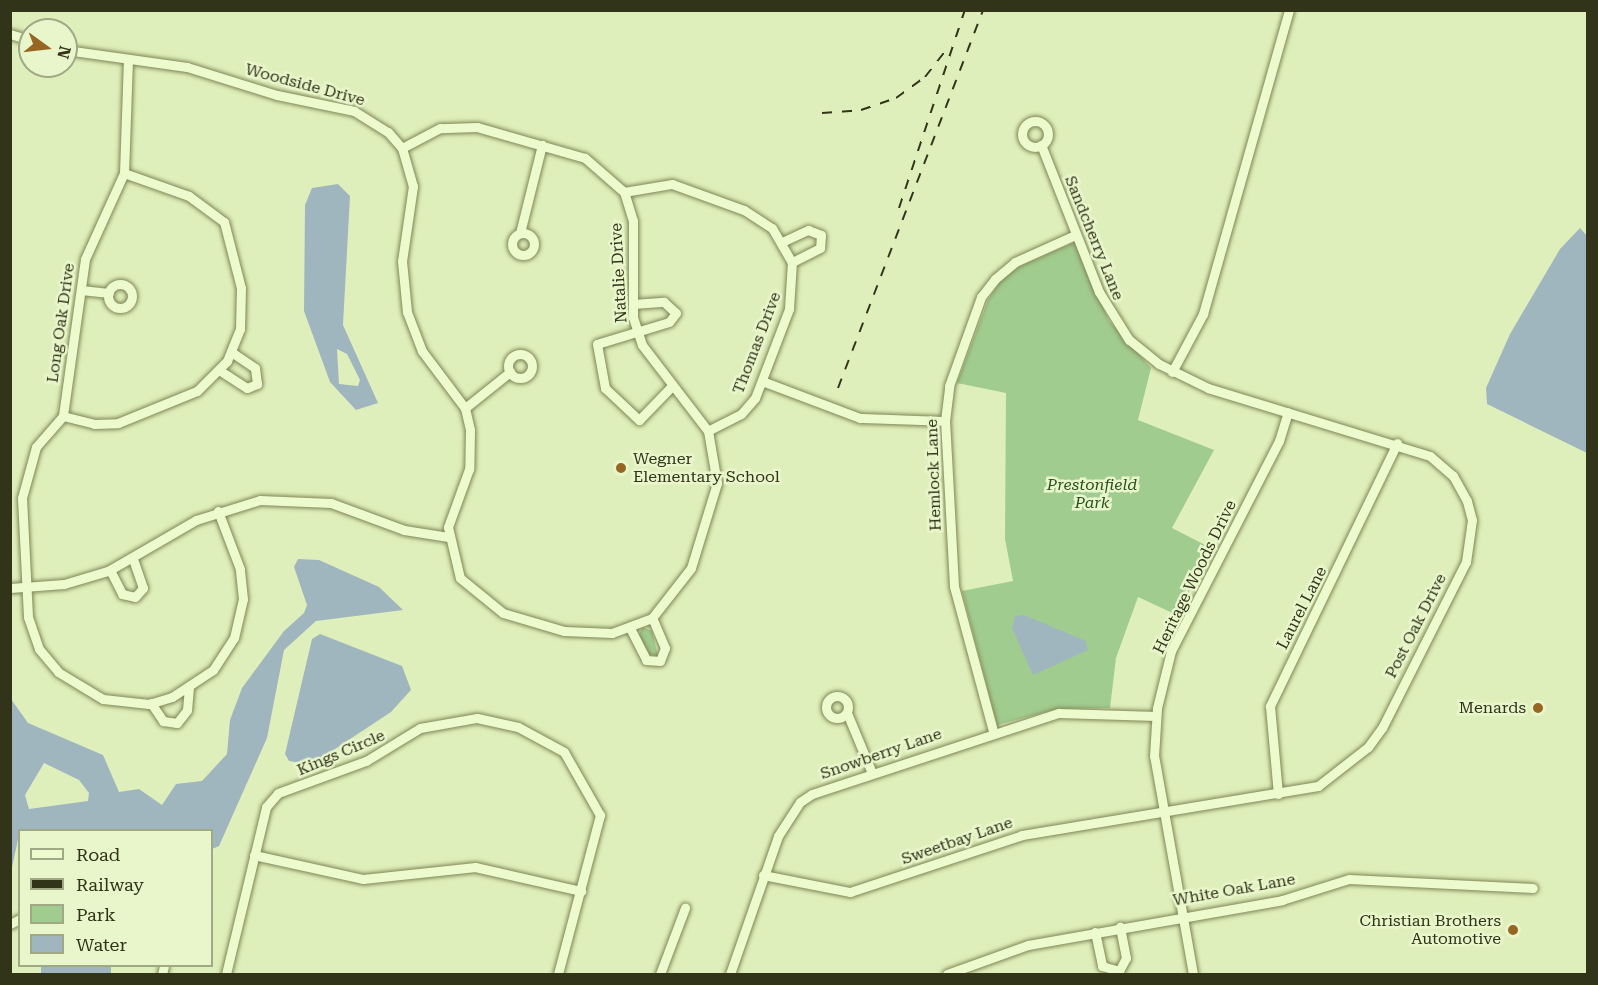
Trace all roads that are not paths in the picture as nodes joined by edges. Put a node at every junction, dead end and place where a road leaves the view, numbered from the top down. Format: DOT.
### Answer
graph roads {
  1 [pos="1288,10"];
  2 [pos="78,52"];
  3 [pos="128,59"];
  4 [pos="542,145"];
  5 [pos="1041,146"];
  6 [pos="402,148"];
  7 [pos="124,173"];
  8 [pos="624,192"];
  9 [pos="520,233"];
  10 [pos="1075,235"];
  11 [pos="782,242"];
  12 [pos="792,262"];
  13 [pos="81,290"];
  14 [pos="109,293"];
  15 [pos="633,304"];
  16 [pos="637,329"];
  17 [pos="231,352"];
  18 [pos="219,370"];
  19 [pos="510,372"];
  20 [pos="1172,372"];
  21 [pos="762,381"];
  22 [pos="672,386"];
  23 [pos="465,408"];
  24 [pos="1288,412"];
  25 [pos="63,416"];
  26 [pos="945,422"];
  27 [pos="708,431"];
  28 [pos="1397,443"];
  29 [pos="219,511"];
  30 [pos="448,537"];
  31 [pos="133,559"];
  32 [pos="110,570"];
  33 [pos="10,588"];
  34 [pos="25,589"];
  35 [pos="652,618"];
  36 [pos="630,628"];
  37 [pos="189,687"];
  38 [pos="151,703"];
  39 [pos="847,713"];
  40 [pos="1156,716"];
  41 [pos="993,731"];
  42 [pos="872,773"];
  43 [pos="1278,794"];
  44 [pos="1163,808"];
  45 [pos="254,855"];
  46 [pos="763,875"];
  47 [pos="1533,888"];
  48 [pos="581,891"];
  49 [pos="686,908"];
  50 [pos="1183,915"];
  51 [pos="1120,927"];
  52 [pos="1095,932"];
  53 [pos="225,975"];
  54 [pos="558,975"];
  55 [pos="660,975"];
  56 [pos="730,975"];
  57 [pos="947,975"];
  58 [pos="1193,975"];
  1 -- 20 [label="street"];
  2 -- 3 [label="street, Woodside Drive"];
  3 -- 6 [label="street, Woodside Drive"];
  3 -- 7 [label="street, Long Oak Drive"];
  4 -- 6 [label="street, Natalie Drive"];
  4 -- 8 [label="street, Natalie Drive"];
  4 -- 9 [label="street"];
  5 -- 10 [label="street, Sandcherry Lane"];
  6 -- 23 [label="street, Woodside Drive"];
  7 -- 13 [label="street, Long Oak Drive"];
  7 -- 17 [label="street"];
  8 -- 11 [label="street, Thomas Drive"];
  8 -- 15 [label="street, Natalie Drive"];
  10 -- 20 [label="street, Sandcherry Lane"];
  10 -- 26 [label="street, Hemlock Lane"];
  11 -- 12 [label="street, Thomas Drive"];
  11 -- 12 [label="street"];
  12 -- 21 [label="street, Thomas Drive"];
  13 -- 14 [label="street"];
  13 -- 25 [label="street, Long Oak Drive"];
  15 -- 16 [label="street, Natalie Drive"];
  15 -- 16 [label="street"];
  16 -- 22 [label="street, Natalie Drive"];
  16 -- 22 [label="street"];
  17 -- 18 [label="street"];
  17 -- 18 [label="street"];
  18 -- 25 [label="street"];
  19 -- 23 [label="street"];
  20 -- 24 [label="street, Sandcherry Lane"];
  21 -- 26 [label="street"];
  21 -- 27 [label="street, Thomas Drive"];
  22 -- 27 [label="street, Natalie Drive"];
  23 -- 30 [label="street"];
  24 -- 28 [label="street, Post Oak Drive"];
  24 -- 40 [label="street, Heritage Woods Drive"];
  25 -- 34 [label="street"];
  26 -- 41 [label="street, Hemlock Lane"];
  27 -- 35 [label="street"];
  28 -- 43 [label="street, Laurel Lane"];
  28 -- 43 [label="street, Post Oak Drive"];
  29 -- 30 [label="street"];
  29 -- 31 [label="street"];
  29 -- 37 [label="street"];
  30 -- 36 [label="street"];
  31 -- 32 [label="street"];
  31 -- 32 [label="street"];
  32 -- 34 [label="street"];
  33 -- 34 [label="street"];
  34 -- 38 [label="street"];
  35 -- 36 [label="street"];
  35 -- 36 [label="street"];
  37 -- 38 [label="street"];
  37 -- 38 [label="street"];
  39 -- 42 [label="street"];
  40 -- 41 [label="street, Snowberry Lane"];
  40 -- 44 [label="street, Heritage Woods Drive"];
  41 -- 42 [label="street, Snowberry Lane"];
  42 -- 46 [label="street, Snowberry Lane"];
  43 -- 44 [label="street, Post Oak Drive"];
  44 -- 46 [label="street, Sweetbay Lane"];
  44 -- 50 [label="street, Heritage Woods Drive"];
  45 -- 48 [label="street"];
  45 -- 48 [label="street, Kings Circle"];
  45 -- 53 [label="street"];
  46 -- 56 [label="street, Snowberry Lane"];
  47 -- 50 [label="street, White Oak Lane"];
  48 -- 54 [label="street, Kings Circle"];
  49 -- 55 [label="street"];
  50 -- 51 [label="street, White Oak Lane"];
  50 -- 58 [label="street, Heritage Woods Drive"];
  51 -- 52 [label="street, White Oak Lane"];
  51 -- 52 [label="street"];
  52 -- 57 [label="street, White Oak Lane"];
}
